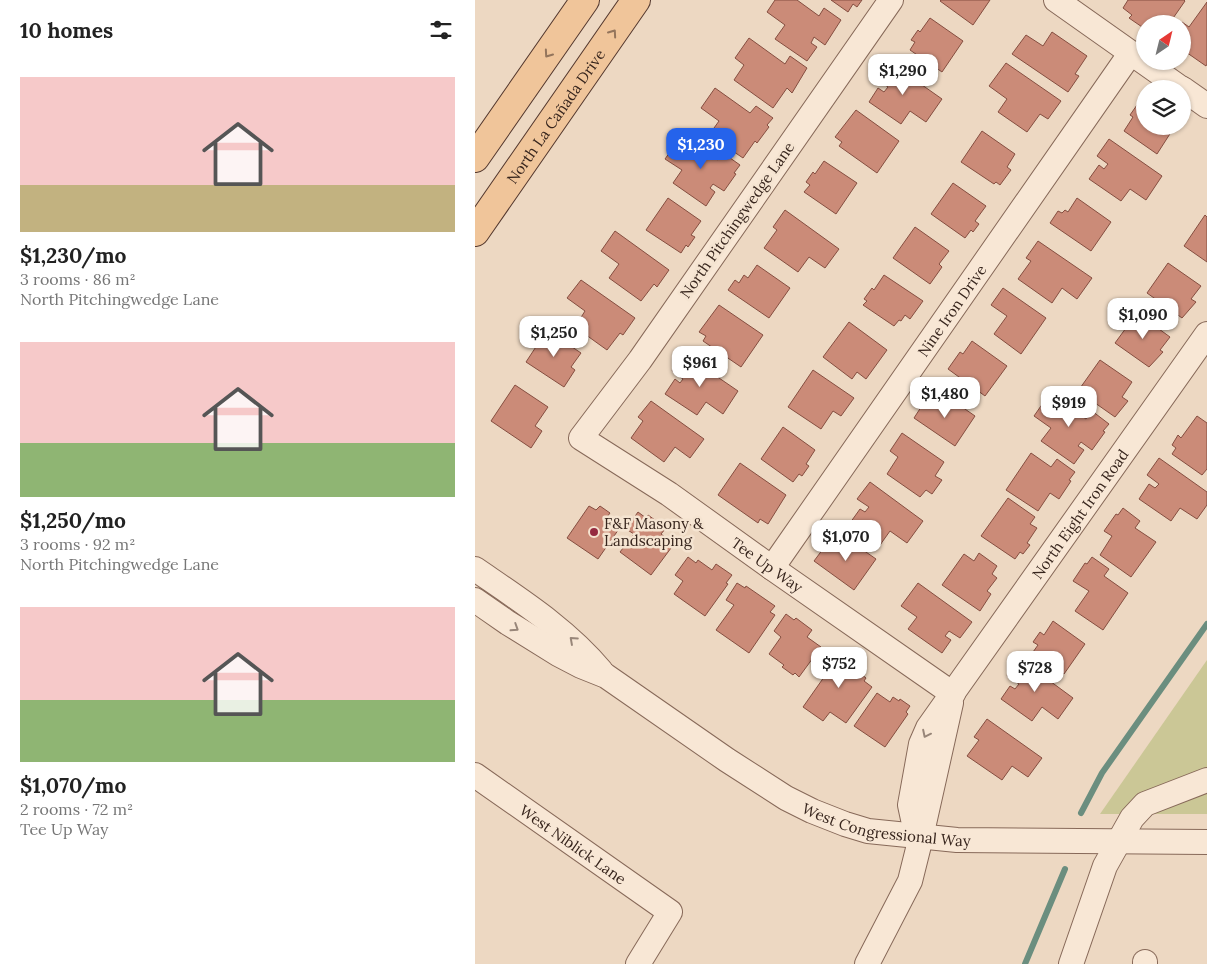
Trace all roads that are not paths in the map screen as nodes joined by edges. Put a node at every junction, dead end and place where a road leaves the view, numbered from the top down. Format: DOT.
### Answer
graph roads {
  1 [pos="585,0"];
  2 [pos="636,0"];
  3 [pos="891,0"];
  4 [pos="1056,0"];
  5 [pos="1131,54"];
  6 [pos="1169,80"];
  7 [pos="1191,95"];
  8 [pos="1207,106"];
  9 [pos="475,158"];
  10 [pos="475,232"];
  11 [pos="1207,334"];
  12 [pos="581,438"];
  13 [pos="772,568"];
  14 [pos="475,569"];
  15 [pos="495,583"];
  16 [pos="477,606"];
  17 [pos="605,676"];
  18 [pos="953,694"];
  19 [pos="475,776"];
  20 [pos="1207,780"];
  21 [pos="921,837"];
  22 [pos="1119,842"];
  23 [pos="1207,842"];
  24 [pos="638,964"];
  25 [pos="867,964"];
  26 [pos="1071,964"];
  1 -- 9 [label="main road, one-way"];
  10 -- 2 [label="main road, North La Cañada Drive, one-way"];
  3 -- 12 [label="street, North Pitchingwedge Lane"];
  4 -- 5 [label="street"];
  5 -- 6 [label="street"];
  5 -- 13 [label="street, Nine Iron Drive"];
  7 -- 8 [label="street"];
  11 -- 18 [label="street, North Eight Iron Road"];
  12 -- 13 [label="street, Tee Up Way"];
  13 -- 18 [label="street, Tee Up Way"];
  14 -- 15 [label="street, West Congressional Way"];
  15 -- 16 [label="street"];
  17 -- 15 [label="street, West Congressional Way, one-way"];
  16 -- 17 [label="street, West Congressional Way, one-way"];
  17 -- 21 [label="street, West Congressional Way"];
  18 -- 21 [label="street, North Eight Iron Road"];
  19 -- 24 [label="street, West Niblick Lane"];
  20 -- 22 [label="street"];
  21 -- 22 [label="street, West Congressional Way"];
  21 -- 25 [label="street, North Eight Iron Road"];
  22 -- 23 [label="street, West Congressional Way"];
  22 -- 26 [label="street"];
}
